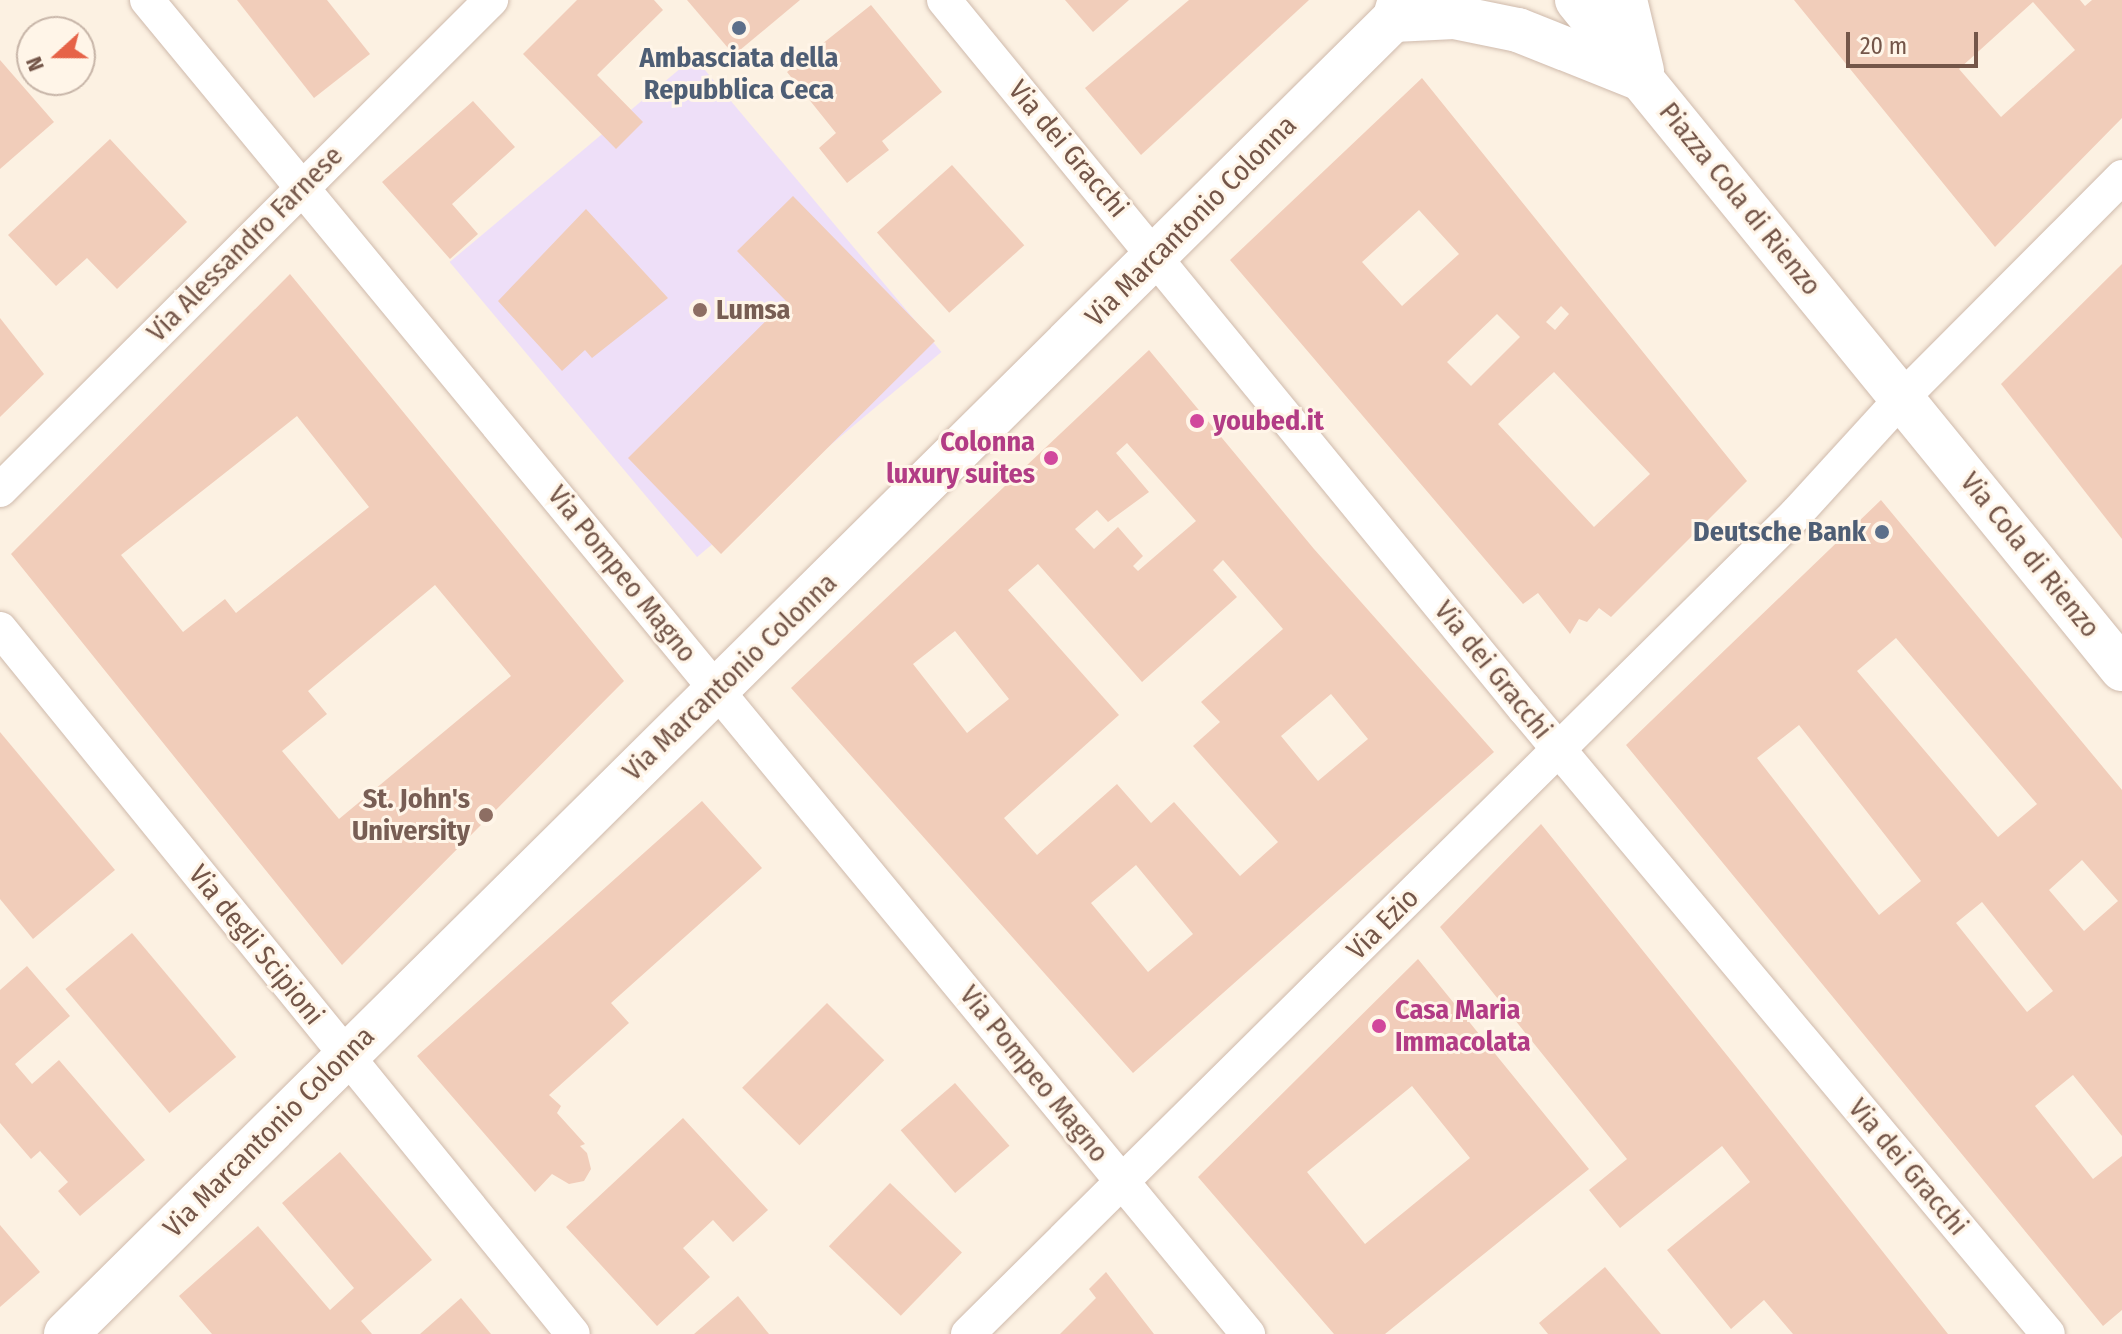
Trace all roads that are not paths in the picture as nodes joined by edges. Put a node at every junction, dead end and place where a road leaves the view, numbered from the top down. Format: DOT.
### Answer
graph roads {
  1 [pos="147,0"];
  2 [pos="491,0"];
  3 [pos="944,0"];
  4 [pos="1577,0"];
  5 [pos="1625,0"];
  6 [pos="1402,7"];
  7 [pos="1644,81"];
  8 [pos="2122,177"];
  9 [pos="301,186"];
  10 [pos="1156,255"];
  11 [pos="1902,398"];
  12 [pos="1938,441"];
  13 [pos="0,490"];
  14 [pos="0,629"];
  15 [pos="2122,669"];
  16 [pos="718,689"];
  17 [pos="1559,750"];
  18 [pos="345,1055"];
  19 [pos="1123,1182"];
  20 [pos="66,1334"];
  21 [pos="573,1334"];
  22 [pos="968,1334"];
  23 [pos="1248,1334"];
  24 [pos="2048,1334"];
  1 -- 9 [label="street, Via Pompeo Magno"];
  2 -- 9 [label="street, Via Alessandro Farnese"];
  3 -- 10 [label="street, Via dei Gracchi"];
  4 -- 7 [label="street, Piazza Cola di Rienzo"];
  5 -- 7 [label="street"];
  6 -- 7 [label="street"];
  6 -- 10 [label="street, Via Marcantonio Colonna"];
  7 -- 11 [label="street, Piazza Cola di Rienzo"];
  8 -- 11 [label="street"];
  9 -- 13 [label="street, Via Alessandro Farnese"];
  9 -- 16 [label="street, Via Pompeo Magno"];
  10 -- 16 [label="street, Via Marcantonio Colonna"];
  10 -- 17 [label="street, Via dei Gracchi"];
  11 -- 12 [label="street, Piazza Cola di Rienzo"];
  11 -- 17 [label="street, Via Ezio"];
  12 -- 15 [label="street, Via Cola di Rienzo"];
  14 -- 18 [label="street, Via degli Scipioni"];
  16 -- 18 [label="street, Via Marcantonio Colonna"];
  16 -- 19 [label="street, Via Pompeo Magno"];
  17 -- 19 [label="street, Via Ezio"];
  17 -- 24 [label="street, Via dei Gracchi"];
  18 -- 20 [label="street, Via Marcantonio Colonna"];
  18 -- 21 [label="street, Via degli Scipioni"];
  19 -- 22 [label="street, Via Ezio"];
  19 -- 23 [label="street, Via Pompeo Magno"];
}
